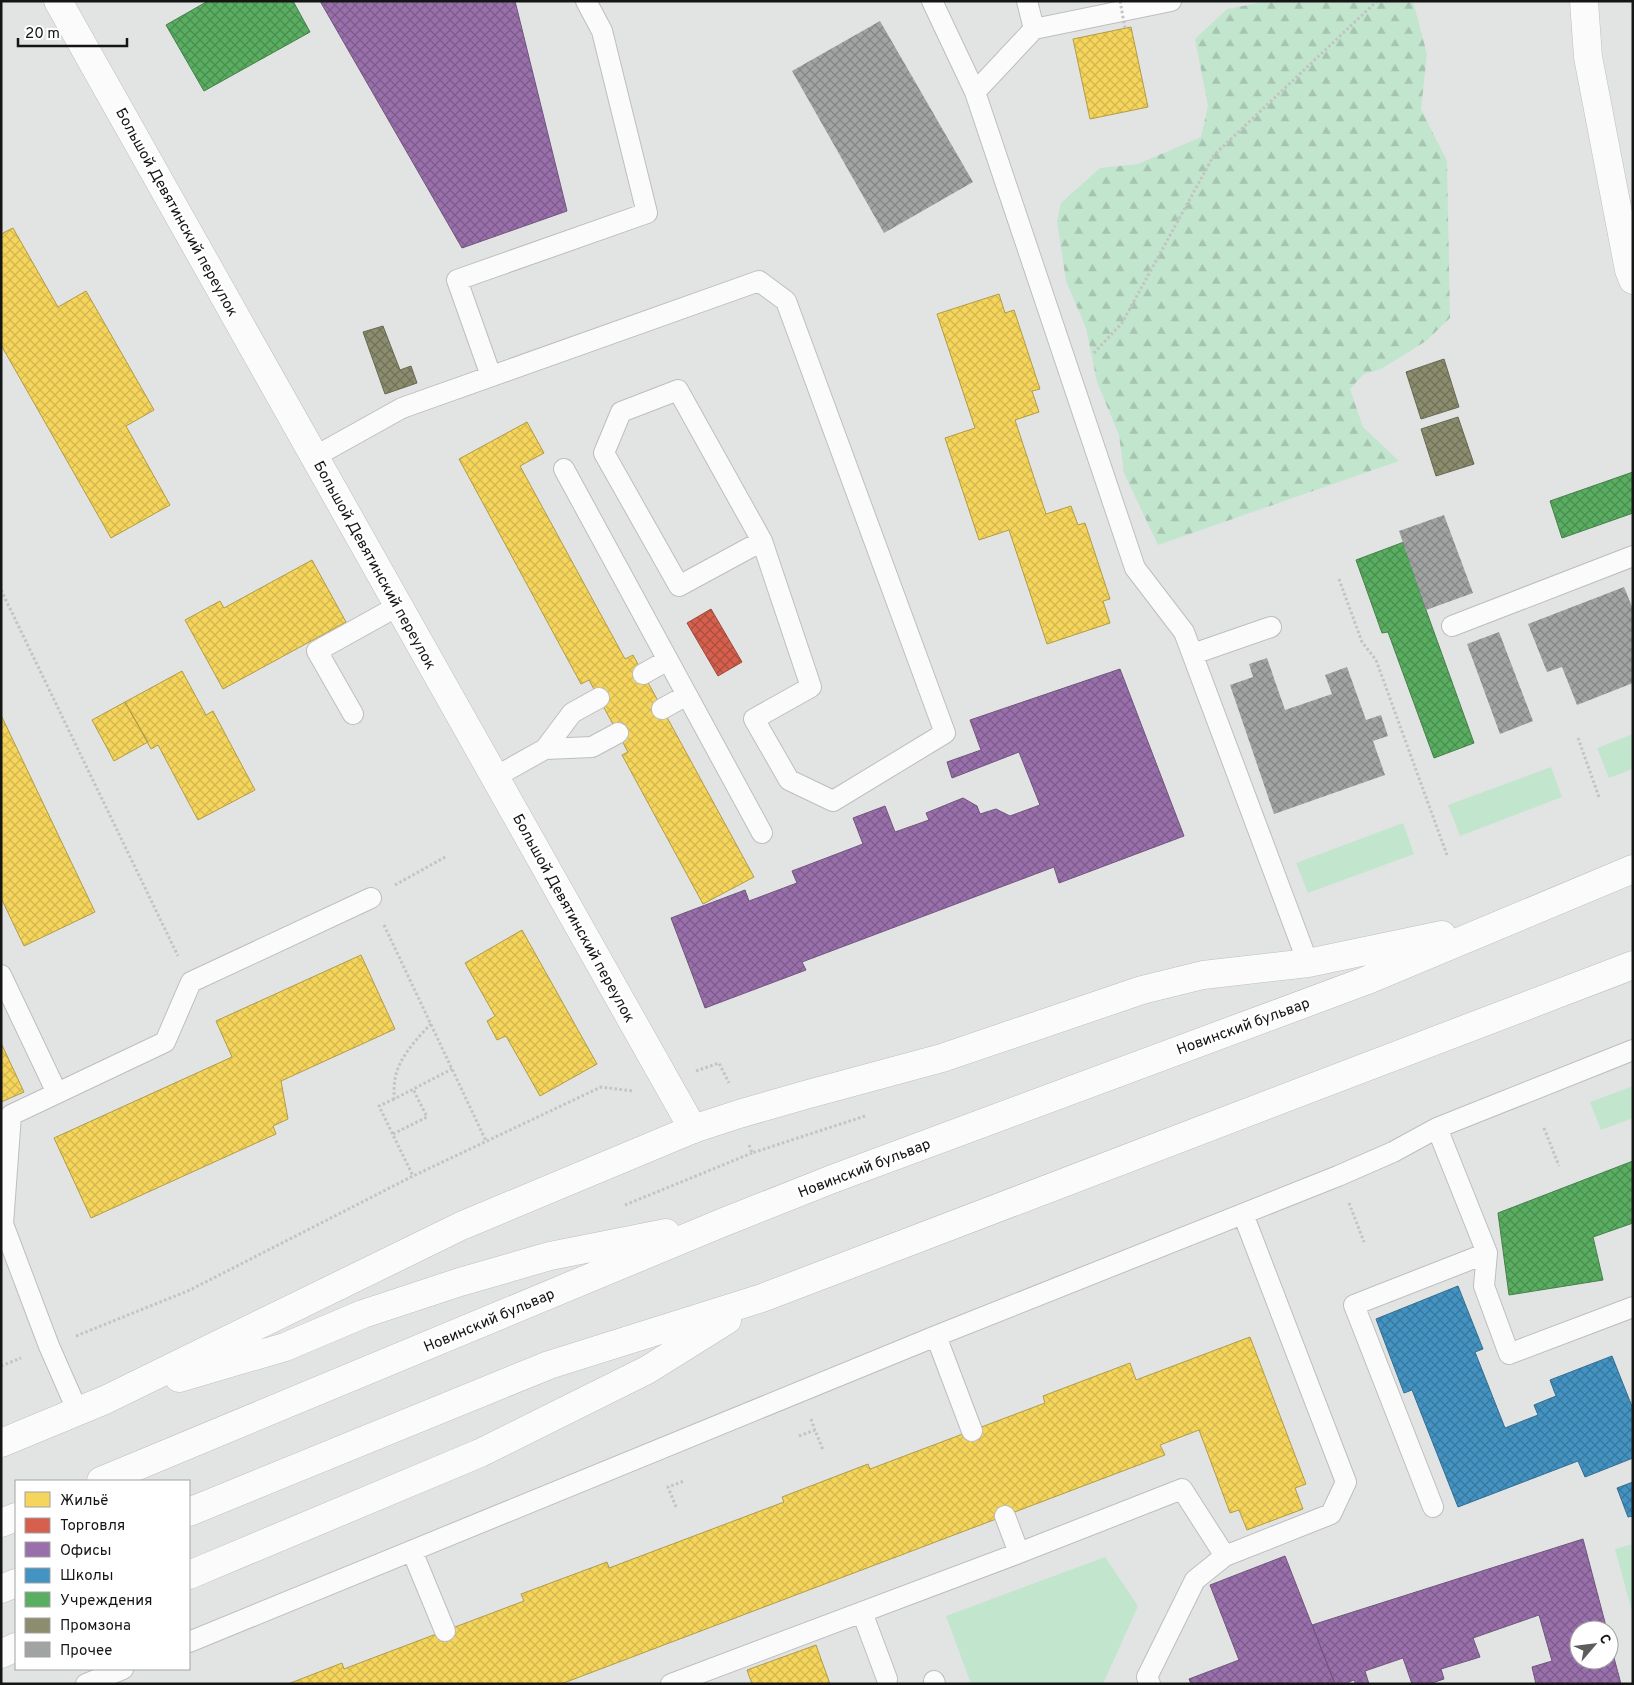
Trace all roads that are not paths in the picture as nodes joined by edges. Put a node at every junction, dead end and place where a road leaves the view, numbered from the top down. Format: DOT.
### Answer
graph roads {
  1 [pos="58,1"];
  2 [pos="586,1"];
  3 [pos="932,1"];
  4 [pos="1027,1"];
  5 [pos="1171,1"];
  6 [pos="1584,1"];
  7 [pos="1034,29"];
  8 [pos="975,92"];
  9 [pos="1633,280"];
  10 [pos="491,376"];
  11 [pos="314,457"];
  12 [pos="564,469"];
  13 [pos="762,541"];
  14 [pos="1633,556"];
  15 [pos="398,606"];
  16 [pos="1452,626"];
  17 [pos="1271,628"];
  18 [pos="1193,654"];
  19 [pos="668,660"];
  20 [pos="643,674"];
  21 [pos="687,695"];
  22 [pos="599,698"];
  23 [pos="662,709"];
  24 [pos="352,714"];
  25 [pos="618,733"];
  26 [pos="545,749"];
  27 [pos="495,777"];
  28 [pos="762,833"];
  29 [pos="1633,869"];
  30 [pos="372,898"];
  31 [pos="1505,922"];
  32 [pos="1308,963"];
  33 [pos="1633,965"];
  34 [pos="1,975"];
  35 [pos="1633,1050"];
  36 [pos="57,1093"];
  37 [pos="1437,1128"];
  38 [pos="693,1129"];
  39 [pos="1243,1214"];
  40 [pos="724,1222"];
  41 [pos="2,1224"];
  42 [pos="1487,1253"];
  43 [pos="762,1298"];
  44 [pos="1633,1307"];
  45 [pos="936,1336"];
  46 [pos="106,1400"];
  47 [pos="78,1412"];
  48 [pos="972,1431"];
  49 [pos="1,1443"];
  50 [pos="103,1480"];
  51 [pos="1433,1507"];
  52 [pos="190,1512"];
  53 [pos="1005,1516"];
  54 [pos="15,1517"];
  55 [pos="1,1523"];
  56 [pos="412,1551"];
  57 [pos="1019,1553"];
  58 [pos="1225,1556"];
  59 [pos="190,1575"];
  60 [pos="15,1583"];
  61 [pos="1,1590"];
  62 [pos="862,1612"];
  63 [pos="444,1631"];
  64 [pos="190,1642"];
  65 [pos="15,1647"];
  66 [pos="1,1654"];
  67 [pos="114,1676"];
  68 [pos="886,1678"];
  69 [pos="86,1684"];
  70 [pos="671,1684"];
  71 [pos="1150,1684"];
  1 -- 11 [label="main road, Большой Девятинский переулок"];
  2 -- 10 [label="lane"];
  3 -- 8 [label="lane"];
  4 -- 7 [label="lane"];
  5 -- 7 [label="lane"];
  6 -- 9 [label="main road"];
  7 -- 8 [label="lane"];
  8 -- 18 [label="lane"];
  10 -- 11 [label="lane"];
  10 -- 13 [label="lane"];
  11 -- 15 [label="main road, Большой Девятинский переулок"];
  12 -- 19 [label="lane"];
  13 -- 13 [label="lane"];
  14 -- 16 [label="lane"];
  15 -- 24 [label="lane"];
  15 -- 27 [label="main road, Большой Девятинский переулок"];
  17 -- 18 [label="lane"];
  18 -- 32 [label="lane"];
  19 -- 20 [label="lane"];
  19 -- 21 [label="lane"];
  21 -- 23 [label="lane"];
  21 -- 28 [label="lane"];
  22 -- 26 [label="lane"];
  25 -- 26 [label="lane"];
  26 -- 27 [label="lane"];
  27 -- 38 [label="main road, Большой Девятинский переулок"];
  29 -- 31 [label="main road, Новинский бульвар"];
  30 -- 36 [label="lane"];
  31 -- 32 [label="main road"];
  31 -- 40 [label="main road, Новинский бульвар"];
  32 -- 38 [label="main road"];
  33 -- 43 [label="main road"];
  34 -- 36 [label="lane"];
  35 -- 37 [label="lane"];
  36 -- 41 [label="lane"];
  37 -- 39 [label="lane"];
  37 -- 42 [label="lane"];
  38 -- 46 [label="main road"];
  39 -- 45 [label="lane"];
  39 -- 58 [label="lane"];
  40 -- 46 [label="main road"];
  40 -- 50 [label="main road, Новинский бульвар"];
  41 -- 47 [label="lane"];
  42 -- 44 [label="lane"];
  42 -- 51 [label="lane"];
  43 -- 52 [label="main road"];
  43 -- 59 [label="main road"];
  45 -- 48 [label="lane"];
  45 -- 56 [label="lane"];
  46 -- 47 [label="main road"];
  47 -- 49 [label="main road"];
  53 -- 57 [label="lane"];
  54 -- 55 [label="main road"];
  56 -- 63 [label="lane"];
  56 -- 64 [label="lane"];
  57 -- 58 [label="lane"];
  57 -- 62 [label="lane"];
  58 -- 71 [label="lane"];
  60 -- 61 [label="main road"];
  62 -- 68 [label="lane"];
  62 -- 70 [label="lane"];
  65 -- 66 [label="main road"];
  67 -- 69 [label="lane"];
}
